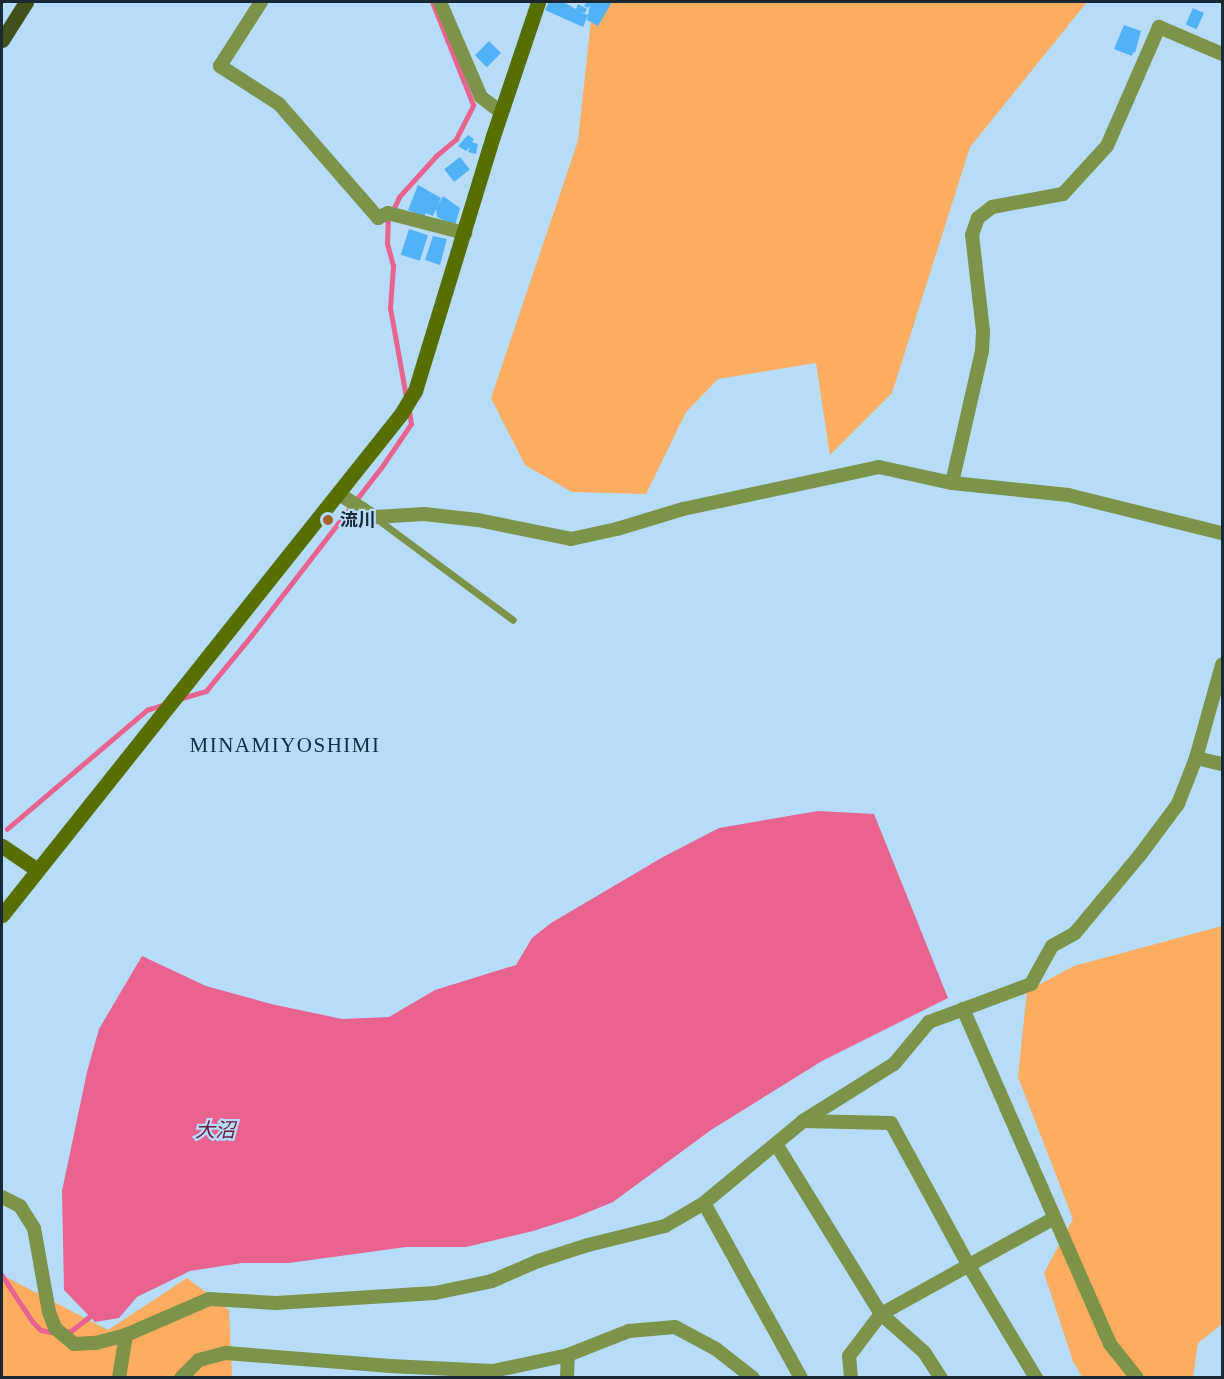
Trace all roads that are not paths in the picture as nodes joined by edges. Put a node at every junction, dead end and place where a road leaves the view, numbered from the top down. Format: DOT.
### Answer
graph roads {
  1 [pos="26,2"];
  2 [pos="261,2"];
  3 [pos="440,2"];
  4 [pos="538,2"];
  5 [pos="2,40"];
  6 [pos="1222,54"];
  7 [pos="502,113"];
  8 [pos="465,233"];
  9 [pos="952,483"];
  10 [pos="339,494"];
  11 [pos="375,517"];
  12 [pos="1222,532"];
  13 [pos="513,620"];
  14 [pos="1222,665"];
  15 [pos="1196,758"];
  16 [pos="1222,764"];
  17 [pos="2,846"];
  18 [pos="36,869"];
  19 [pos="2,915"];
  20 [pos="963,1009"];
  21 [pos="803,1121"];
  22 [pos="776,1144"];
  23 [pos="2,1197"];
  24 [pos="704,1203"];
  25 [pos="1054,1218"];
  26 [pos="969,1266"];
  27 [pos="881,1314"];
  28 [pos="126,1335"];
  29 [pos="568,1355"];
  30 [pos="388,1372"];
  31 [pos="119,1377"];
  32 [pos="181,1377"];
  33 [pos="567,1377"];
  34 [pos="753,1377"];
  35 [pos="801,1377"];
  36 [pos="851,1377"];
  37 [pos="941,1377"];
  38 [pos="1036,1377"];
  39 [pos="1137,1377"];
  1 -- 5 [label="main road"];
  2 -- 8 [label="street"];
  3 -- 7 [label="street"];
  4 -- 7 [label="street"];
  6 -- 9 [label="street"];
  7 -- 8 [label="street"];
  8 -- 10 [label="street"];
  9 -- 11 [label="street"];
  9 -- 12 [label="street"];
  10 -- 11 [label="street"];
  10 -- 18 [label="street"];
  11 -- 13 [label="lane"];
  14 -- 15 [label="street"];
  15 -- 16 [label="street"];
  15 -- 20 [label="street"];
  17 -- 18 [label="street"];
  18 -- 19 [label="street"];
  20 -- 21 [label="street"];
  20 -- 25 [label="street"];
  21 -- 22 [label="street"];
  21 -- 26 [label="street"];
  22 -- 24 [label="street"];
  22 -- 27 [label="street"];
  23 -- 28 [label="street"];
  24 -- 28 [label="street"];
  24 -- 35 [label="street"];
  25 -- 26 [label="street"];
  25 -- 39 [label="street"];
  26 -- 27 [label="street"];
  26 -- 38 [label="street"];
  27 -- 36 [label="street"];
  27 -- 37 [label="street"];
  28 -- 31 [label="street"];
  29 -- 30 [label="street"];
  29 -- 33 [label="street"];
  29 -- 34 [label="street"];
  30 -- 32 [label="street"];
}
